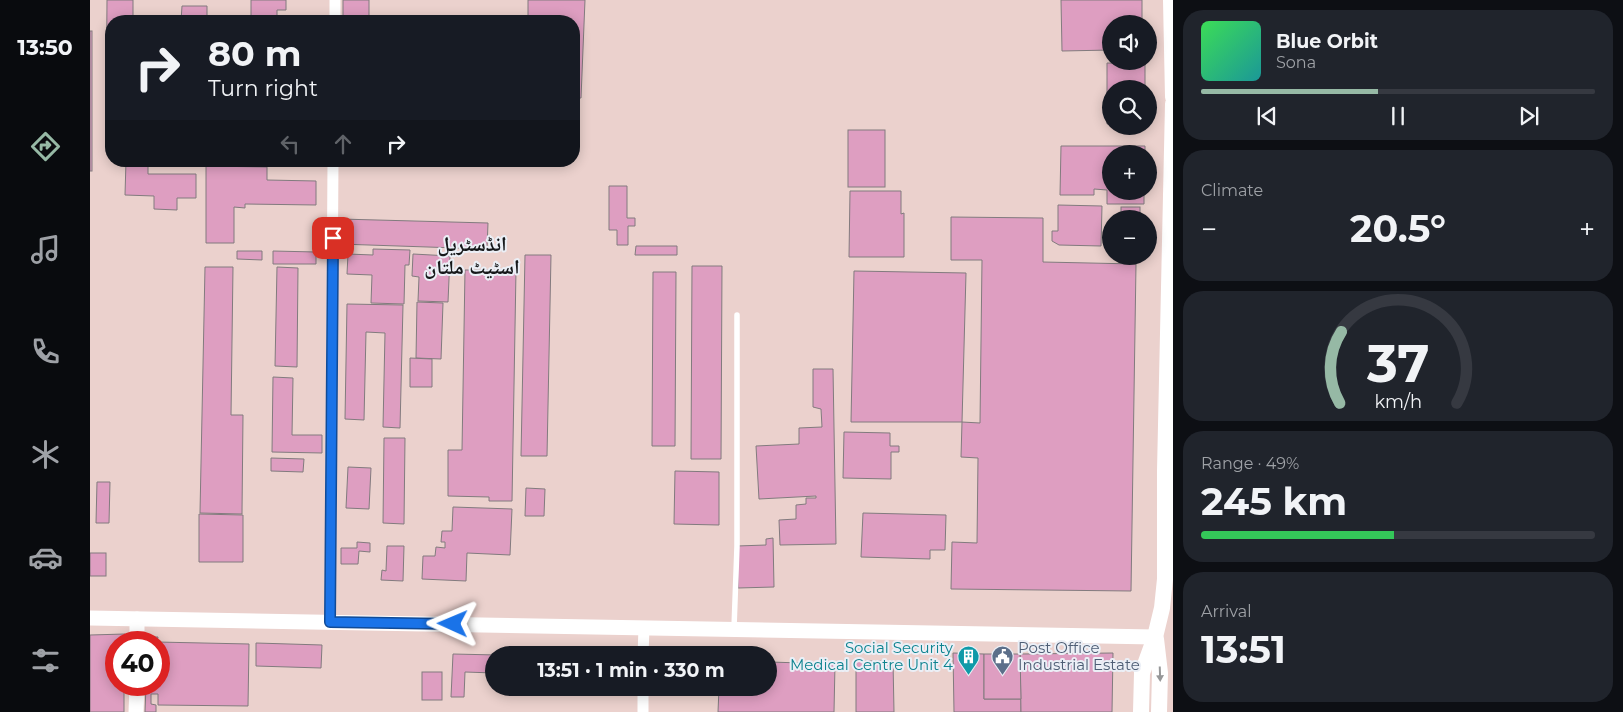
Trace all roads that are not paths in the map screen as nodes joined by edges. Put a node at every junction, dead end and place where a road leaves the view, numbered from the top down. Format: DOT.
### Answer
graph roads {
  1 [pos="335,0"];
  2 [pos="1171,0"];
  3 [pos="334,15"];
  4 [pos="1173,97"];
  5 [pos="1173,104"];
  6 [pos="334,167"];
  7 [pos="1171,254"];
  8 [pos="736,315"];
  9 [pos="90,618"];
  10 [pos="138,619"];
  11 [pos="330,622"];
  12 [pos="644,628"];
  13 [pos="734,628"];
  14 [pos="137,631"];
  15 [pos="1155,637"];
  16 [pos="643,646"];
  17 [pos="137,696"];
  18 [pos="643,696"];
  19 [pos="136,712"];
  20 [pos="643,712"];
  21 [pos="1141,712"];
  22 [pos="1159,712"];
  1 -- 3 [label="street"];
  2 -- 4 [label="main road"];
  5 -- 7 [label="main road"];
  6 -- 11 [label="street"];
  7 -- 15 [label="main road"];
  8 -- 13 [label="lane"];
  9 -- 10 [label="street"];
  10 -- 11 [label="street"];
  10 -- 14 [label="street"];
  11 -- 12 [label="street"];
  12 -- 13 [label="street"];
  12 -- 16 [label="street"];
  13 -- 15 [label="street"];
  15 -- 21 [label="main road"];
  15 -- 22 [label="main road, one-way"];
  17 -- 19 [label="street"];
  18 -- 20 [label="street"];
}
